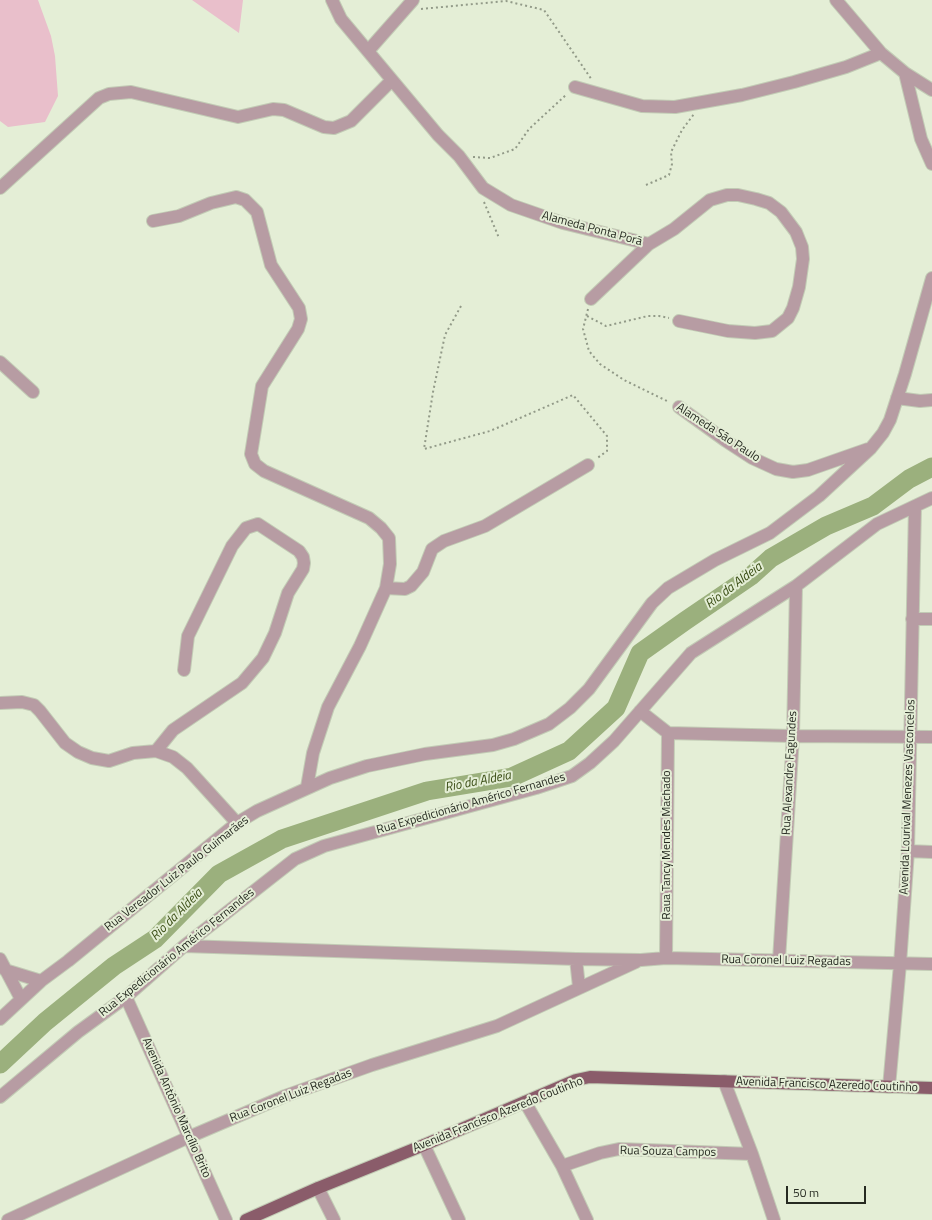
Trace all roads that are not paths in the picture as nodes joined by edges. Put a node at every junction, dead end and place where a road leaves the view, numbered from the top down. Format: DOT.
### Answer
graph roads {
  1 [pos="332,0"];
  2 [pos="413,0"];
  3 [pos="836,0"];
  4 [pos="368,51"];
  5 [pos="881,53"];
  6 [pos="905,73"];
  7 [pos="392,80"];
  8 [pos="575,87"];
  9 [pos="932,90"];
  10 [pos="932,164"];
  11 [pos="0,188"];
  12 [pos="153,221"];
  13 [pos="649,244"];
  14 [pos="932,278"];
  15 [pos="591,300"];
  16 [pos="679,321"];
  17 [pos="0,362"];
  18 [pos="33,392"];
  19 [pos="897,398"];
  20 [pos="932,400"];
  21 [pos="680,407"];
  22 [pos="871,448"];
  23 [pos="588,465"];
  24 [pos="931,499"];
  25 [pos="915,506"];
  26 [pos="796,586"];
  27 [pos="386,588"];
  28 [pos="912,619"];
  29 [pos="932,619"];
  30 [pos="184,670"];
  31 [pos="0,703"];
  32 [pos="640,711"];
  33 [pos="668,733"];
  34 [pos="793,736"];
  35 [pos="932,737"];
  36 [pos="911,738"];
  37 [pos="156,750"];
  38 [pos="307,787"];
  39 [pos="237,823"];
  40 [pos="908,852"];
  41 [pos="932,852"];
  42 [pos="184,946"];
  43 [pos="666,958"];
  44 [pos="576,960"];
  45 [pos="641,960"];
  46 [pos="779,960"];
  47 [pos="900,964"];
  48 [pos="932,964"];
  49 [pos="3,965"];
  50 [pos="41,981"];
  51 [pos="579,988"];
  52 [pos="126,997"];
  53 [pos="21,999"];
  54 [pos="1,1017"];
  55 [pos="724,1081"];
  56 [pos="888,1087"];
  57 [pos="932,1088"];
  58 [pos="0,1097"];
  59 [pos="525,1102"];
  60 [pos="189,1137"];
  61 [pos="424,1145"];
  62 [pos="752,1154"];
  63 [pos="562,1166"];
  64 [pos="318,1188"];
  65 [pos="8,1220"];
  66 [pos="226,1220"];
  67 [pos="246,1220"];
  68 [pos="334,1220"];
  69 [pos="459,1220"];
  70 [pos="587,1220"];
  71 [pos="774,1220"];
  1 -- 4 [label="street, Alameda Ponta Porã"];
  2 -- 4 [label="street"];
  3 -- 5 [label="street"];
  4 -- 7 [label="street, Alameda Ponta Porã"];
  5 -- 6 [label="street"];
  5 -- 8 [label="street"];
  6 -- 9 [label="street"];
  6 -- 10 [label="street"];
  7 -- 11 [label="street"];
  7 -- 13 [label="street, Alameda Ponta Porã"];
  12 -- 27 [label="street"];
  13 -- 15 [label="street"];
  13 -- 16 [label="street, Alameda Ponta Porã"];
  14 -- 19 [label="street, Rua Vereador Luiz Paulo Guimarães"];
  17 -- 18 [label="street"];
  19 -- 20 [label="street"];
  19 -- 22 [label="street, Rua Vereador Luiz Paulo Guimarães"];
  21 -- 22 [label="street, Alameda São Paulo"];
  22 -- 38 [label="street, Rua Vereador Luiz Paulo Guimarães"];
  23 -- 27 [label="street"];
  24 -- 25 [label="street, Rua Expedicionário Américo Fernandes"];
  25 -- 26 [label="street, Rua Expedicionário Américo Fernandes"];
  25 -- 28 [label="street, Avenida Lourival Menezes Vasconcelos"];
  26 -- 32 [label="street, Rua Expedicionário Américo Fernandes"];
  26 -- 34 [label="street, Rua Alexandre Fagundes"];
  27 -- 38 [label="street"];
  28 -- 29 [label="street"];
  28 -- 36 [label="street, Avenida Lourival Menezes Vasconcelos"];
  30 -- 37 [label="street"];
  31 -- 37 [label="street"];
  32 -- 33 [label="street"];
  32 -- 42 [label="street, Rua Expedicionário Américo Fernandes"];
  33 -- 34 [label="street"];
  33 -- 43 [label="street, Raua Tancy Mendes Machado"];
  34 -- 36 [label="street"];
  34 -- 46 [label="street, Rua Alexandre Fagundes"];
  35 -- 36 [label="street"];
  36 -- 40 [label="street, Avenida Lourival Menezes Vasconcelos"];
  37 -- 39 [label="street"];
  38 -- 39 [label="street, Rua Vereador Luiz Paulo Guimarães"];
  39 -- 50 [label="street, Rua Vereador Luiz Paulo Guimarães"];
  40 -- 41 [label="street"];
  40 -- 47 [label="street, Avenida Lourival Menezes Vasconcelos"];
  42 -- 44 [label="street, Rua Coronel Luiz Regadas"];
  42 -- 52 [label="street, Rua Expedicionário Américo Fernandes"];
  43 -- 45 [label="street, Rua Coronel Luiz Regadas"];
  43 -- 46 [label="street, Rua Coronel Luiz Regadas"];
  44 -- 45 [label="street, Rua Coronel Luiz Regadas"];
  44 -- 51 [label="street"];
  45 -- 51 [label="street, Rua Coronel Luiz Regadas"];
  46 -- 47 [label="street, Rua Coronel Luiz Regadas"];
  47 -- 48 [label="street, Rua Coronel Luiz Regadas"];
  47 -- 56 [label="street, Avenida Lourival Menezes Vasconcelos"];
  49 -- 50 [label="street"];
  49 -- 53 [label="street"];
  50 -- 53 [label="street, Rua Vereador Luiz Paulo Guimarães"];
  51 -- 60 [label="street, Rua Coronel Luiz Regadas"];
  52 -- 58 [label="street, Rua Expedicionário Américo Fernandes"];
  52 -- 60 [label="street, Avenida Antônio Marcílio Brito"];
  53 -- 54 [label="street, Rua Vereador Luiz Paulo Guimarães"];
  55 -- 56 [label="main road, Avenida Francisco Azeredo Coutinho"];
  55 -- 59 [label="main road, Avenida Francisco Azeredo Coutinho"];
  55 -- 62 [label="street"];
  56 -- 57 [label="main road, Avenida Francisco Azeredo Coutinho"];
  59 -- 61 [label="main road, Avenida Francisco Azeredo Coutinho"];
  59 -- 63 [label="street"];
  60 -- 65 [label="street, Rua Coronel Luiz Regadas"];
  60 -- 66 [label="street, Avenida Antônio Marcílio Brito"];
  61 -- 64 [label="main road, Avenida Francisco Azeredo Coutinho"];
  61 -- 69 [label="street"];
  62 -- 63 [label="street, Rua Souza Campos"];
  62 -- 71 [label="street"];
  63 -- 70 [label="street"];
  64 -- 67 [label="main road, Avenida Francisco Azeredo Coutinho"];
  64 -- 68 [label="street"];
}
